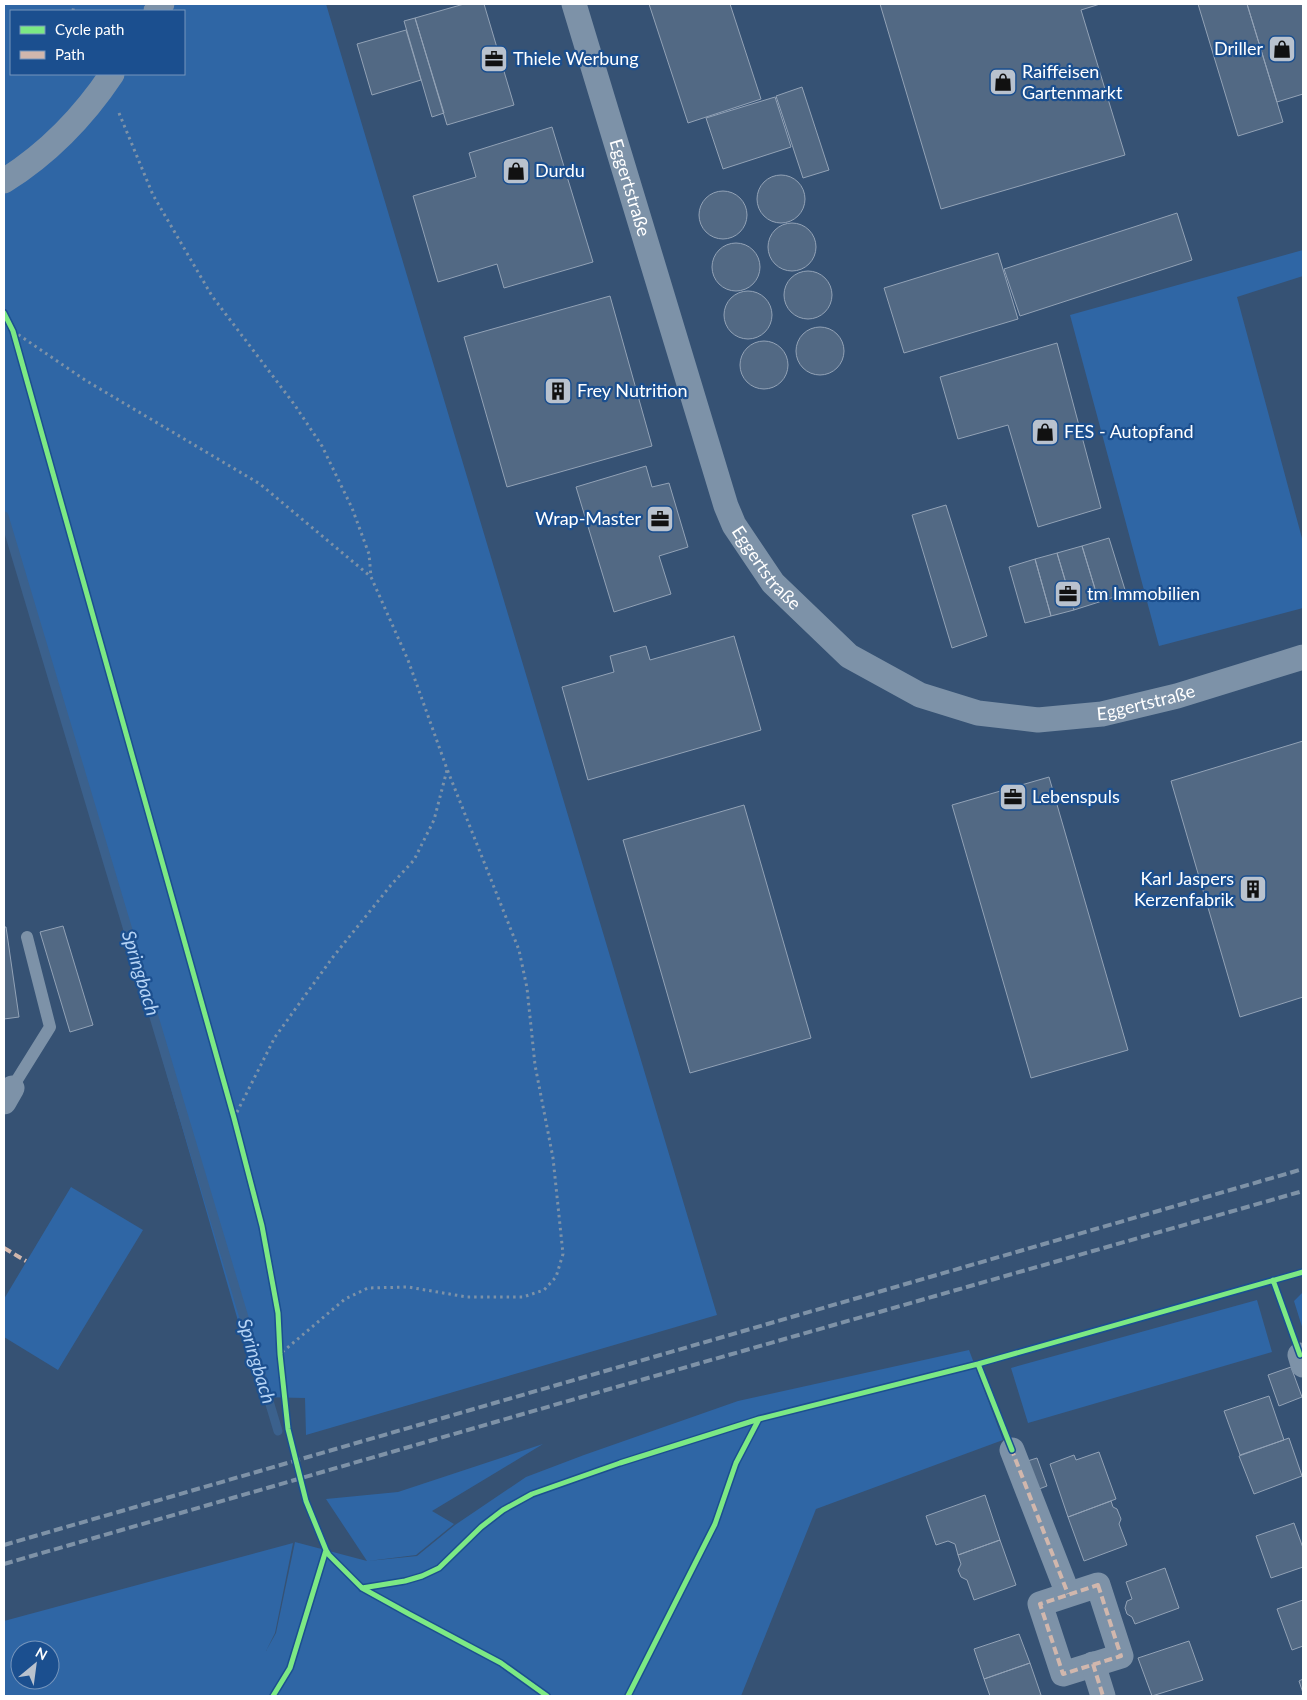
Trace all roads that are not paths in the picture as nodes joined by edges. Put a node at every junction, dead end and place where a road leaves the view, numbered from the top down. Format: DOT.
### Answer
graph roads {
  1 [pos="574,4"];
  2 [pos="107,81"];
  3 [pos="4,180"];
  4 [pos="1303,657"];
  5 [pos="28,937"];
  6 [pos="8,1095"];
  7 [pos="1012,1450"];
  8 [pos="1068,1594"];
  9 [pos="1093,1664"];
  10 [pos="1103,1696"];
  1 -- 4 [label="street, Eggertstraße"];
  2 -- 3 [label="street"];
  5 -- 6 [label="lane"];
  7 -- 8 [label="street"];
  8 -- 9 [label="street"];
  8 -- 9 [label="street"];
  9 -- 10 [label="street"];
}
